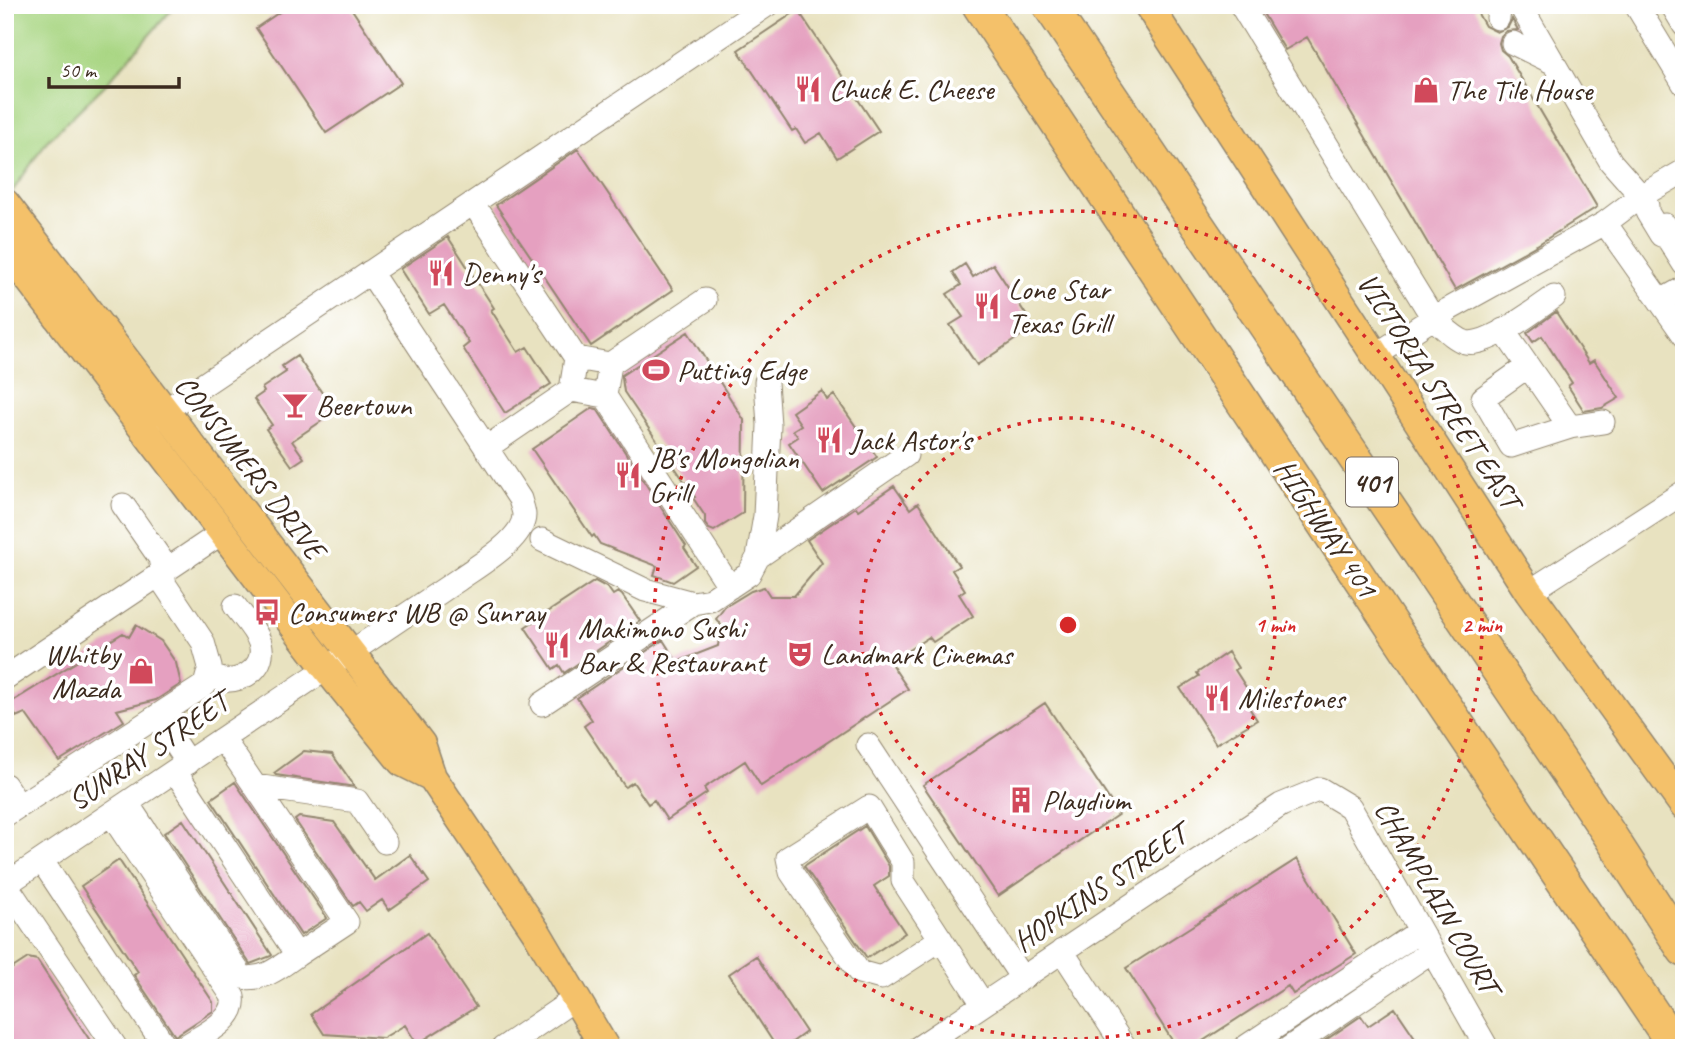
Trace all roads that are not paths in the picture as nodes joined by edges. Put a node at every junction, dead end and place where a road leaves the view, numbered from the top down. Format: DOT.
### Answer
graph roads {
  1 [pos="767,5"];
  2 [pos="971,5"];
  3 [pos="979,5"];
  4 [pos="1049,5"];
  5 [pos="1063,5"];
  6 [pos="1148,5"];
  7 [pos="1241,5"];
  8 [pos="1520,5"];
  9 [pos="1636,5"];
  10 [pos="1672,5"];
  11 [pos="1684,25"];
  12 [pos="1513,43"];
  13 [pos="1552,62"];
  14 [pos="1029,79"];
  15 [pos="1684,84"];
  16 [pos="1136,133"];
  17 [pos="1684,171"];
  18 [pos="1644,201"];
  19 [pos="5,203"];
  20 [pos="472,203"];
  21 [pos="1605,223"];
  22 [pos="5,248"];
  23 [pos="1684,264"];
  24 [pos="370,272"];
  25 [pos="1684,288"];
  26 [pos="1554,297"];
  27 [pos="705,300"];
  28 [pos="1661,301"];
  29 [pos="1433,318"];
  30 [pos="1503,330"];
  31 [pos="1684,335"];
  32 [pos="1376,355"];
  33 [pos="576,358"];
  34 [pos="610,364"];
  35 [pos="1528,366"];
  36 [pos="766,382"];
  37 [pos="571,390"];
  38 [pos="605,396"];
  39 [pos="153,418"];
  40 [pos="1603,422"];
  41 [pos="1570,426"];
  42 [pos="486,448"];
  43 [pos="906,455"];
  44 [pos="1684,492"];
  45 [pos="123,505"];
  46 [pos="223,532"];
  47 [pos="542,540"];
  48 [pos="758,558"];
  49 [pos="163,572"];
  50 [pos="730,587"];
  51 [pos="1529,593"];
  52 [pos="693,603"];
  53 [pos="235,606"];
  54 [pos="351,652"];
  55 [pos="327,668"];
  56 [pos="208,675"];
  57 [pos="5,678"];
  58 [pos="542,704"];
  59 [pos="157,716"];
  60 [pos="223,739"];
  61 [pos="868,745"];
  62 [pos="181,767"];
  63 [pos="432,777"];
  64 [pos="5,785"];
  65 [pos="255,786"];
  66 [pos="1320,789"];
  67 [pos="1684,806"];
  68 [pos="119,808"];
  69 [pos="12,811"];
  70 [pos="386,842"];
  71 [pos="42,861"];
  72 [pos="6,884"];
  73 [pos="941,939"];
  74 [pos="1426,941"];
  75 [pos="1684,950"];
  76 [pos="1062,951"];
  77 [pos="298,955"];
  78 [pos="1022,978"];
  79 [pos="576,998"];
  80 [pos="983,1004"];
  81 [pos="116,1048"];
  82 [pos="166,1048"];
  83 [pos="183,1048"];
  84 [pos="503,1048"];
  85 [pos="605,1048"];
  86 [pos="918,1048"];
  87 [pos="1125,1048"];
  88 [pos="1244,1048"];
  89 [pos="1289,1048"];
  90 [pos="1487,1048"];
  91 [pos="1676,1048"];
  1 -- 20 [label="street"];
  2 -- 14 [label="highway"];
  3 -- 14 [label="highway, HIGHWAY 401 / 401"];
  4 -- 16 [label="highway, 401"];
  5 -- 16 [label="highway"];
  6 -- 32 [label="main road, VICTORIA STREET EAST"];
  7 -- 29 [label="street"];
  8 -- 13 [label="street"];
  9 -- 15 [label="street"];
  10 -- 11 [label="street"];
  12 -- 13 [label="street"];
  13 -- 18 [label="street"];
  14 -- 91 [label="highway, HIGHWAY 401 / 401"];
  16 -- 75 [label="highway, 401"];
  17 -- 18 [label="street"];
  18 -- 21 [label="street"];
  18 -- 23 [label="street"];
  19 -- 39 [label="main road, CONSUMERS DRIVE"];
  20 -- 24 [label="street"];
  20 -- 33 [label="street"];
  21 -- 28 [label="street"];
  21 -- 29 [label="street"];
  22 -- 39 [label="main road, CONSUMERS DRIVE"];
  24 -- 39 [label="street"];
  24 -- 42 [label="street"];
  25 -- 28 [label="street"];
  26 -- 30 [label="street"];
  27 -- 34 [label="street"];
  28 -- 31 [label="street"];
  29 -- 30 [label="street"];
  29 -- 32 [label="street"];
  30 -- 35 [label="street"];
  32 -- 51 [label="main road, VICTORIA STREET EAST"];
  33 -- 34 [label="street"];
  33 -- 37 [label="street"];
  34 -- 38 [label="street"];
  35 -- 41 [label="street"];
  35 -- 41 [label="street"];
  36 -- 48 [label="street"];
  37 -- 38 [label="street"];
  37 -- 42 [label="street"];
  38 -- 50 [label="street"];
  39 -- 46 [label="main road, CONSUMERS DRIVE"];
  39 -- 54 [label="main road, CONSUMERS DRIVE"];
  40 -- 41 [label="street"];
  42 -- 54 [label="street, SUNRAY STREET"];
  43 -- 48 [label="street"];
  44 -- 51 [label="street"];
  45 -- 49 [label="street"];
  46 -- 49 [label="street"];
  46 -- 55 [label="main road, CONSUMERS DRIVE"];
  47 -- 52 [label="street"];
  48 -- 50 [label="street"];
  49 -- 56 [label="street"];
  49 -- 57 [label="street"];
  50 -- 52 [label="street"];
  51 -- 67 [label="main road, VICTORIA STREET EAST"];
  52 -- 58 [label="street"];
  53 -- 56 [label="street"];
  54 -- 55 [label="street, SUNRAY STREET"];
  54 -- 63 [label="main road, CONSUMERS DRIVE"];
  55 -- 60 [label="street, SUNRAY STREET"];
  55 -- 63 [label="main road, CONSUMERS DRIVE"];
  56 -- 59 [label="street"];
  59 -- 62 [label="street"];
  59 -- 69 [label="street"];
  60 -- 62 [label="street, SUNRAY STREET"];
  60 -- 65 [label="street"];
  61 -- 78 [label="street"];
  62 -- 68 [label="street, SUNRAY STREET"];
  62 -- 77 [label="street"];
  63 -- 79 [label="main road, CONSUMERS DRIVE"];
  64 -- 69 [label="street"];
  65 -- 70 [label="street"];
  65 -- 77 [label="street"];
  66 -- 74 [label="street, CHAMPLAIN COURT"];
  66 -- 76 [label="street, HOPKINS STREET"];
  68 -- 71 [label="street, SUNRAY STREET"];
  68 -- 77 [label="street"];
  68 -- 83 [label="street"];
  71 -- 72 [label="street, SUNRAY STREET"];
  71 -- 82 [label="street"];
  72 -- 81 [label="street"];
  73 -- 73 [label="street"];
  73 -- 80 [label="street"];
  74 -- 88 [label="street"];
  74 -- 89 [label="street"];
  74 -- 90 [label="street, CHAMPLAIN COURT"];
  76 -- 78 [label="street, HOPKINS STREET"];
  76 -- 87 [label="street"];
  78 -- 80 [label="street, HOPKINS STREET"];
  79 -- 84 [label="street"];
  79 -- 85 [label="main road, CONSUMERS DRIVE"];
  80 -- 86 [label="street, HOPKINS STREET"];
}
